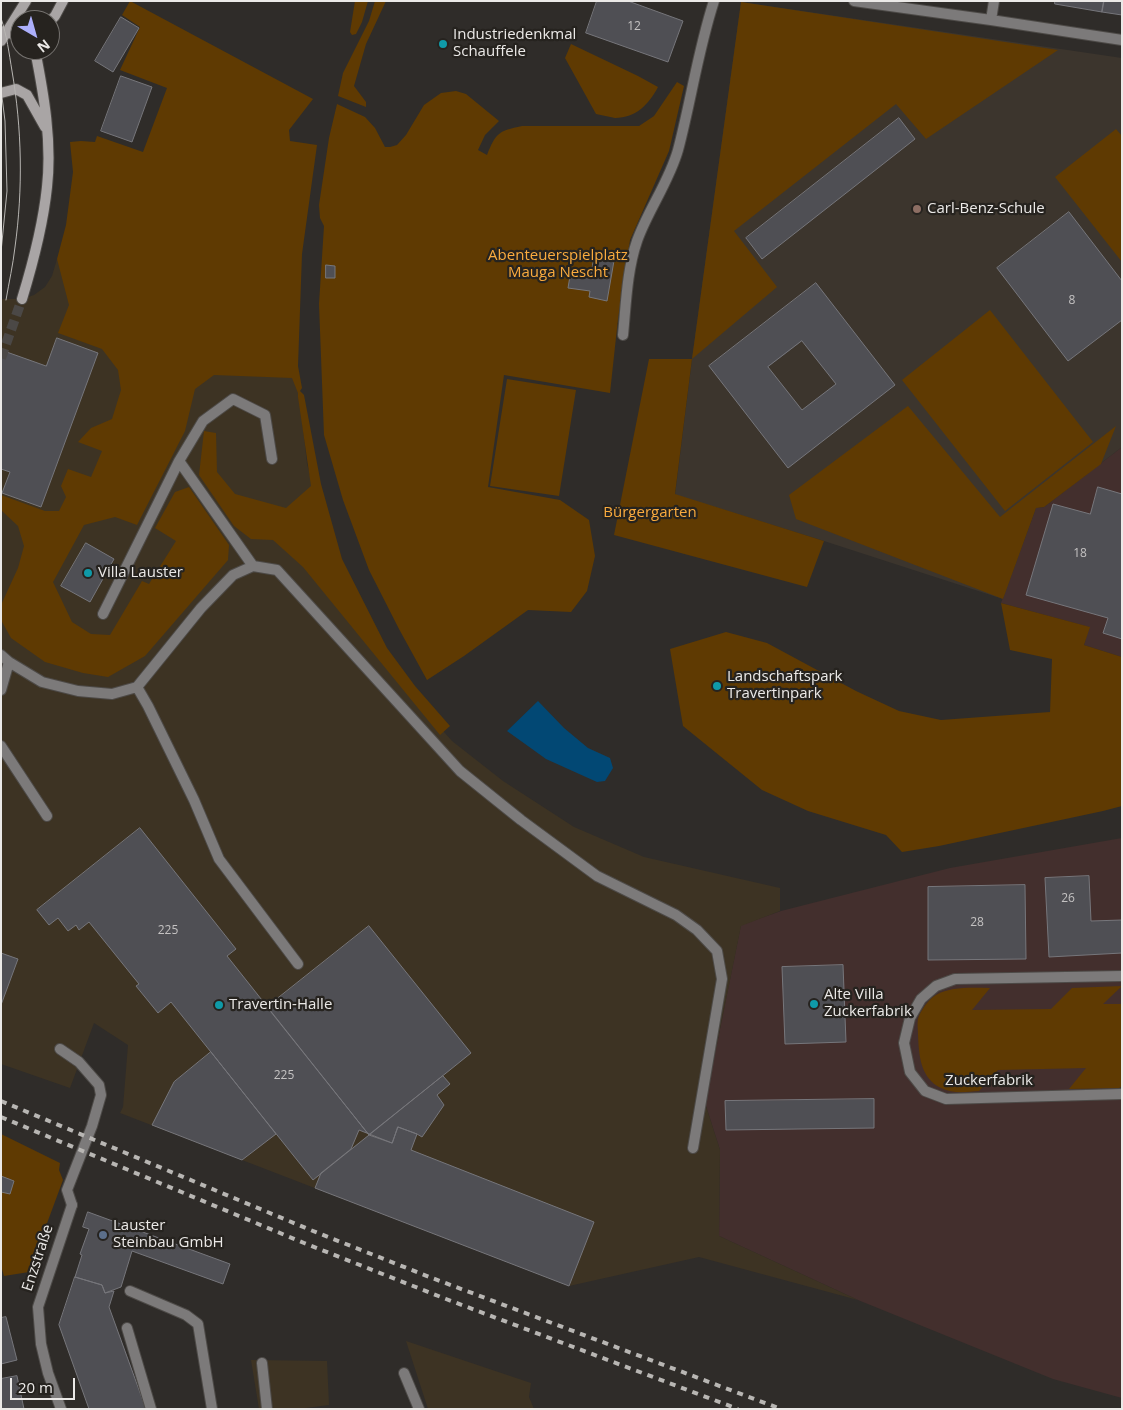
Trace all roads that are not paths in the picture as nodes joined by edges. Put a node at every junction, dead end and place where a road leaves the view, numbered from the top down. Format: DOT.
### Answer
graph roads {
  1 [pos="714,1"];
  2 [pos="854,1"];
  3 [pos="994,1"];
  4 [pos="23,3"];
  5 [pos="991,20"];
  6 [pos="3,35"];
  7 [pos="1122,40"];
  8 [pos="37,60"];
  9 [pos="1,93"];
  10 [pos="47,130"];
  11 [pos="22,300"];
  12 [pos="623,335"];
  13 [pos="272,459"];
  14 [pos="179,461"];
  15 [pos="253,566"];
  16 [pos="104,614"];
  17 [pos="5,658"];
  18 [pos="137,687"];
  19 [pos="1,690"];
  20 [pos="1,746"];
  21 [pos="47,816"];
  22 [pos="298,964"];
  23 [pos="1122,976"];
  24 [pos="60,1049"];
  25 [pos="1122,1094"];
  26 [pos="692,1148"];
  27 [pos="130,1291"];
  28 [pos="127,1328"];
  29 [pos="262,1363"];
  30 [pos="404,1373"];
  31 [pos="61,1409"];
  32 [pos="151,1409"];
  33 [pos="212,1409"];
  34 [pos="267,1409"];
  35 [pos="419,1409"];
  1 -- 12 [label="street"];
  2 -- 5 [label="street"];
  3 -- 5 [label="street"];
  4 -- 6 [label="main road"];
  5 -- 7 [label="street"];
  8 -- 10 [label="main road"];
  9 -- 10 [label="main road"];
  10 -- 11 [label="main road"];
  13 -- 14 [label="street"];
  14 -- 15 [label="street"];
  14 -- 16 [label="street"];
  15 -- 18 [label="street"];
  15 -- 26 [label="street"];
  17 -- 18 [label="street"];
  17 -- 19 [label="street"];
  18 -- 22 [label="street"];
  20 -- 21 [label="street"];
  23 -- 25 [label="street, Zuckerfabrik"];
  24 -- 31 [label="street, Enzstraße"];
  27 -- 33 [label="street"];
  28 -- 32 [label="street"];
  29 -- 34 [label="street"];
  30 -- 35 [label="street"];
}
